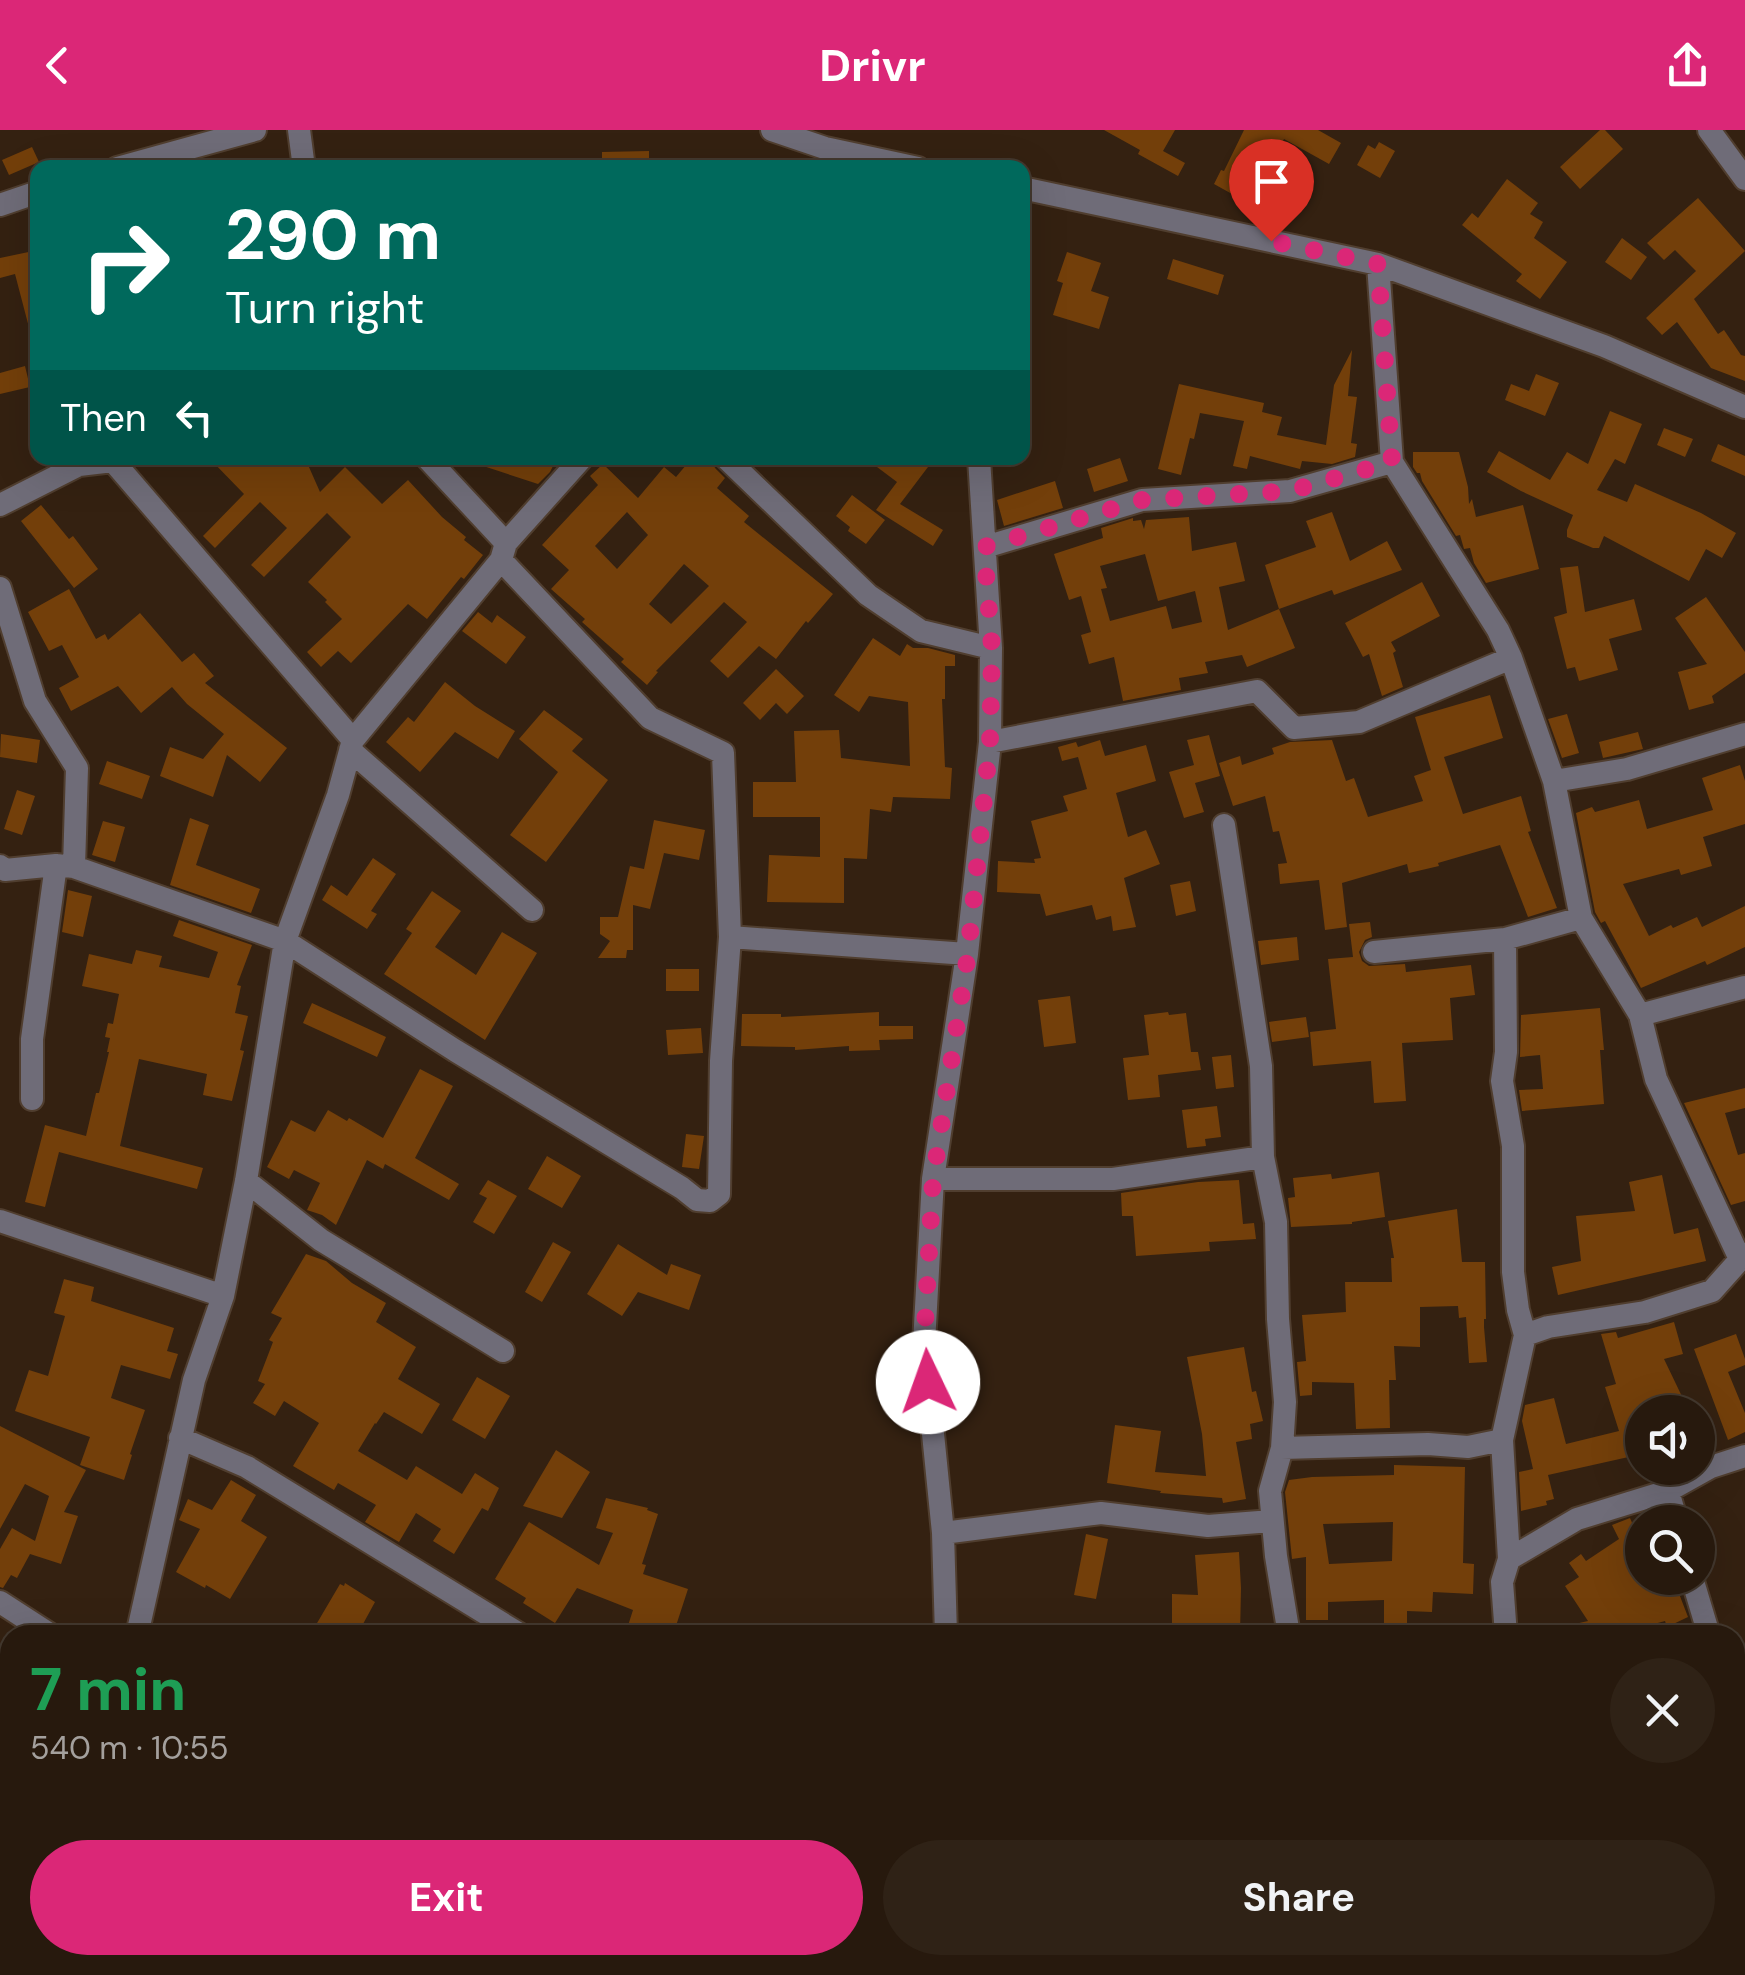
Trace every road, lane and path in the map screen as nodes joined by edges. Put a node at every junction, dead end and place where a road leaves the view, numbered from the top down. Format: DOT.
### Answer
graph roads {
  1 [pos="255,130"];
  2 [pos="299,130"];
  3 [pos="772,130"];
  4 [pos="1709,130"];
  5 [pos="825,148"];
  6 [pos="146,160"];
  7 [pos="303,160"];
  8 [pos="816,160"];
  9 [pos="881,160"];
  10 [pos="1745,180"];
  11 [pos="1030,190"];
  12 [pos="30,195"];
  13 [pos="0,205"];
  14 [pos="1378,264"];
  15 [pos="1745,407"];
  16 [pos="1392,462"];
  17 [pos="80,465"];
  18 [pos="115,465"];
  19 [pos="433,465"];
  20 [pos="576,465"];
  21 [pos="733,465"];
  22 [pos="979,465"];
  23 [pos="0,504"];
  24 [pos="984,547"];
  25 [pos="503,552"];
  26 [pos="0,588"];
  27 [pos="992,648"];
  28 [pos="1510,658"];
  29 [pos="1745,734"];
  30 [pos="990,742"];
  31 [pos="352,745"];
  32 [pos="1554,781"];
  33 [pos="1224,825"];
  34 [pos="0,866"];
  35 [pos="65,866"];
  36 [pos="532,910"];
  37 [pos="1581,918"];
  38 [pos="730,937"];
  39 [pos="1505,938"];
  40 [pos="285,941"];
  41 [pos="1374,952"];
  42 [pos="968,954"];
  43 [pos="1745,987"];
  44 [pos="1640,1015"];
  45 [pos="32,1099"];
  46 [pos="1262,1157"];
  47 [pos="933,1179"];
  48 [pos="246,1181"];
  49 [pos="0,1222"];
  50 [pos="1743,1256"];
  51 [pos="223,1296"];
  52 [pos="1525,1335"];
  53 [pos="503,1352"];
  54 [pos="180,1438"];
  55 [pos="1502,1440"];
  56 [pos="1282,1448"];
  57 [pos="1745,1456"];
  58 [pos="1668,1491"];
  59 [pos="1672,1505"];
  60 [pos="1272,1521"];
  61 [pos="943,1533"];
  62 [pos="1509,1559"];
  63 [pos="1697,1595"];
  64 [pos="0,1602"];
  65 [pos="36,1625"];
  66 [pos="138,1625"];
  67 [pos="505,1625"];
  68 [pos="946,1625"];
  69 [pos="1287,1625"];
  70 [pos="1505,1625"];
  71 [pos="1706,1625"];
  1 -- 6 [label="street"];
  2 -- 7 [label="street"];
  3 -- 5 [label="street"];
  4 -- 10 [label="street"];
  5 -- 8 [label="street"];
  5 -- 9 [label="street"];
  11 -- 14 [label="street"];
  12 -- 13 [label="street"];
  14 -- 15 [label="street"];
  14 -- 16 [label="street"];
  16 -- 24 [label="street"];
  16 -- 28 [label="street"];
  17 -- 23 [label="street"];
  18 -- 31 [label="street"];
  19 -- 25 [label="street"];
  20 -- 25 [label="street"];
  21 -- 27 [label="street"];
  22 -- 24 [label="street"];
  24 -- 27 [label="street"];
  25 -- 31 [label="street"];
  25 -- 38 [label="street"];
  26 -- 35 [label="street"];
  27 -- 30 [label="street"];
  28 -- 30 [label="street"];
  28 -- 32 [label="street"];
  29 -- 32 [label="street"];
  30 -- 42 [label="street"];
  31 -- 36 [label="street"];
  31 -- 40 [label="street"];
  32 -- 37 [label="street"];
  33 -- 46 [label="street"];
  34 -- 35 [label="street"];
  35 -- 40 [label="street"];
  35 -- 45 [label="street"];
  37 -- 39 [label="street"];
  37 -- 44 [label="street"];
  38 -- 40 [label="street"];
  38 -- 42 [label="street"];
  39 -- 41 [label="street"];
  39 -- 52 [label="street"];
  40 -- 48 [label="street"];
  42 -- 47 [label="street"];
  43 -- 44 [label="street"];
  44 -- 50 [label="street"];
  46 -- 47 [label="street"];
  46 -- 56 [label="street"];
  47 -- 61 [label="street"];
  48 -- 51 [label="street"];
  48 -- 53 [label="street"];
  49 -- 51 [label="street"];
  50 -- 52 [label="street"];
  51 -- 54 [label="street"];
  52 -- 55 [label="street"];
  54 -- 66 [label="street"];
  54 -- 67 [label="street"];
  55 -- 56 [label="street"];
  55 -- 62 [label="street"];
  56 -- 60 [label="street"];
  57 -- 58 [label="street"];
  58 -- 59 [label="street"];
  58 -- 62 [label="street"];
  60 -- 61 [label="street"];
  60 -- 69 [label="street"];
  61 -- 68 [label="street"];
  62 -- 70 [label="street"];
  63 -- 71 [label="street"];
  64 -- 65 [label="street"];
}
